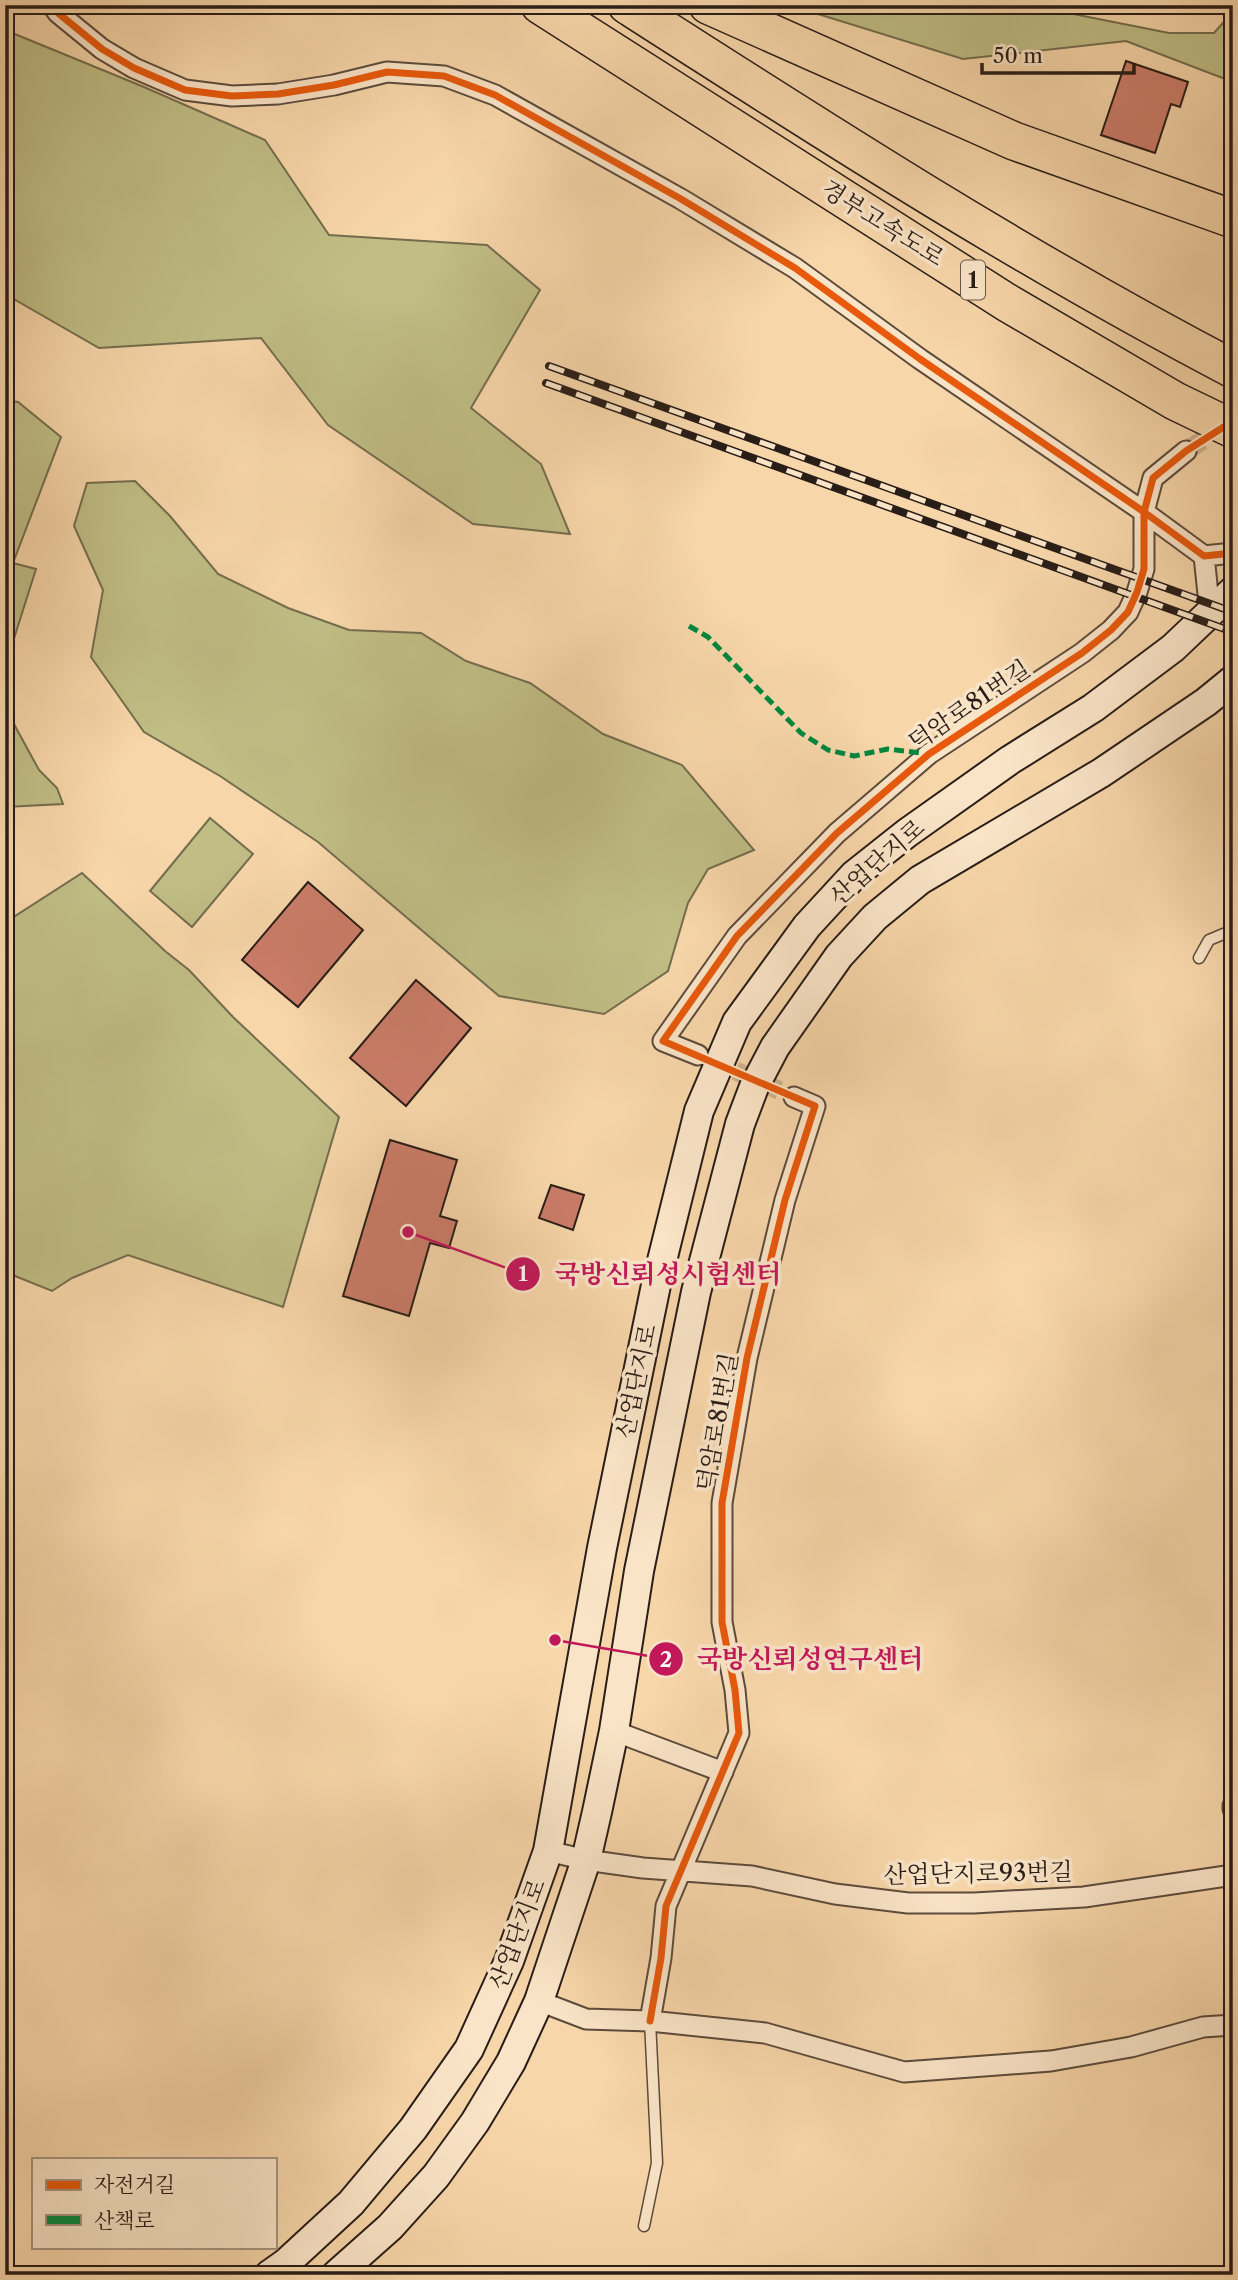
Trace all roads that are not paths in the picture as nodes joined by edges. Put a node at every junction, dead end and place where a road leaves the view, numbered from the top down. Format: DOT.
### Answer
graph roads {
  1 [pos="52,5"];
  2 [pos="540,5"];
  3 [pos="627,5"];
  4 [pos="708,5"];
  5 [pos="1233,219"];
  6 [pos="1233,369"];
  7 [pos="1233,429"];
  8 [pos="1186,451"];
  9 [pos="1144,512"];
  10 [pos="1233,553"];
  11 [pos="1205,556"];
  12 [pos="1233,591"];
  13 [pos="1210,613"];
  14 [pos="1233,680"];
  15 [pos="1233,930"];
  16 [pos="1199,958"];
  17 [pos="698,1055"];
  18 [pos="794,1097"];
  19 [pos="614,1731"];
  20 [pos="723,1772"];
  21 [pos="548,1852"];
  22 [pos="586,1860"];
  23 [pos="683,1870"];
  24 [pos="1233,1875"];
  25 [pos="539,2001"];
  26 [pos="650,2021"];
  27 [pos="1233,2025"];
  28 [pos="644,2226"];
  29 [pos="269,2275"];
  30 [pos="336,2275"];
  1 -- 9 [label="street"];
  2 -- 7 [label="highway, 경부고속도로 / 1"];
  3 -- 6 [label="highway, 경부고속도로 / 1"];
  4 -- 5 [label="highway"];
  8 -- 9 [label="street, 덕암로81번길"];
  9 -- 11 [label="street"];
  9 -- 17 [label="street, 덕암로81번길"];
  10 -- 11 [label="street"];
  11 -- 13 [label="street"];
  12 -- 13 [label="main road, 산업단지로"];
  13 -- 21 [label="main road, 산업단지로"];
  14 -- 19 [label="main road, 산업단지로"];
  15 -- 16 [label="lane"];
  18 -- 20 [label="street, 덕암로81번길"];
  19 -- 20 [label="street"];
  19 -- 22 [label="main road, 산업단지로"];
  20 -- 23 [label="street"];
  21 -- 22 [label="street, 산업단지로93번길"];
  21 -- 29 [label="main road, 산업단지로"];
  22 -- 23 [label="street, 산업단지로93번길"];
  22 -- 25 [label="main road, 산업단지로"];
  23 -- 24 [label="street, 산업단지로93번길"];
  23 -- 26 [label="street"];
  25 -- 26 [label="street"];
  25 -- 30 [label="main road, 산업단지로"];
  26 -- 27 [label="street"];
  26 -- 28 [label="lane"];
}
